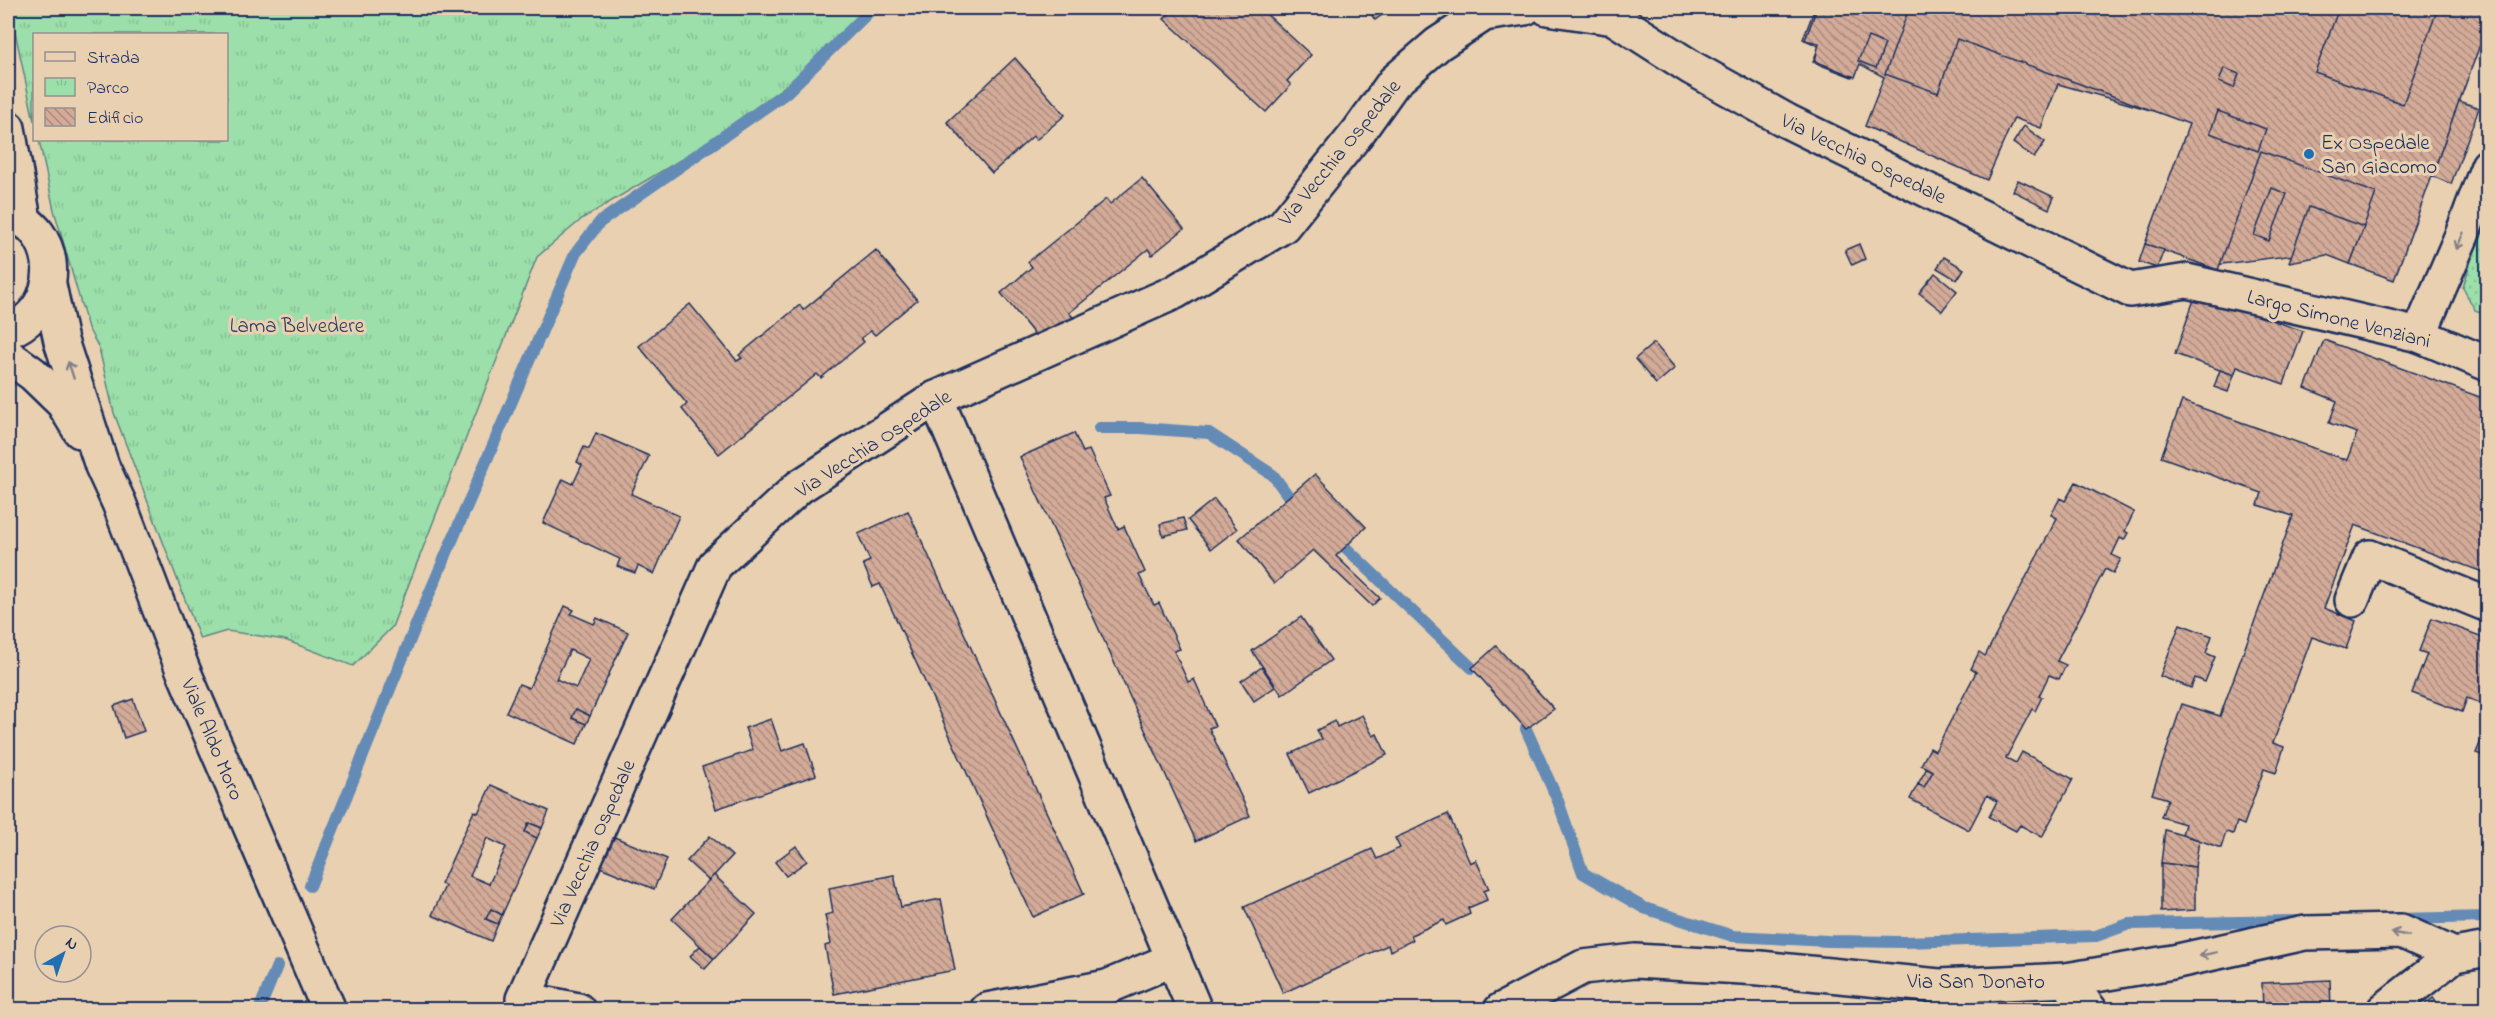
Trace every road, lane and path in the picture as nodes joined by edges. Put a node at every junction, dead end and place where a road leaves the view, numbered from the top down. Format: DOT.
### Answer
graph roads {
  1 [pos="1525,8"];
  2 [pos="1547,8"];
  3 [pos="1616,13"];
  4 [pos="8,128"];
  5 [pos="2487,166"];
  6 [pos="16,216"];
  7 [pos="2187,281"];
  8 [pos="49,285"];
  9 [pos="8,331"];
  10 [pos="2419,335"];
  11 [pos="8,356"];
  12 [pos="2487,364"];
  13 [pos="936,398"];
  14 [pos="102,466"];
  15 [pos="2352,600"];
  16 [pos="2487,604"];
  17 [pos="2487,949"];
  18 [pos="2454,955"];
  19 [pos="1174,959"];
  20 [pos="2066,980"];
  21 [pos="329,1010"];
  22 [pos="578,1010"];
  23 [pos="987,1010"];
  24 [pos="1195,1010"];
  25 [pos="1501,1010"];
  26 [pos="2090,1010"];
  27 [pos="2384,1010"];
  1 -- 13 [label="street, Via Vecchia Ospedale"];
  2 -- 3 [label="street, Via Vecchia Ospedale"];
  3 -- 7 [label="street, Via Vecchia Ospedale"];
  4 -- 6 [label="street"];
  5 -- 10 [label="street, one-way"];
  6 -- 8 [label="street, Viale Aldo Moro"];
  7 -- 10 [label="street, Largo Simone Venziani"];
  8 -- 9 [label="street"];
  14 -- 8 [label="street, Viale Aldo Moro, one-way"];
  10 -- 12 [label="street, Largo Simone Venziani"];
  11 -- 14 [label="street, Viale Aldo Moro"];
  13 -- 19 [label="street"];
  13 -- 22 [label="street, Via Vecchia Ospedale"];
  14 -- 21 [label="street, Viale Aldo Moro"];
  15 -- 16 [label="street"];
  17 -- 18 [label="street"];
  18 -- 20 [label="street, Via San Donato, one-way"];
  18 -- 27 [label="street"];
  19 -- 23 [label="street"];
  19 -- 24 [label="street"];
  20 -- 25 [label="street, Via San Donato"];
  20 -- 26 [label="street"];
}
